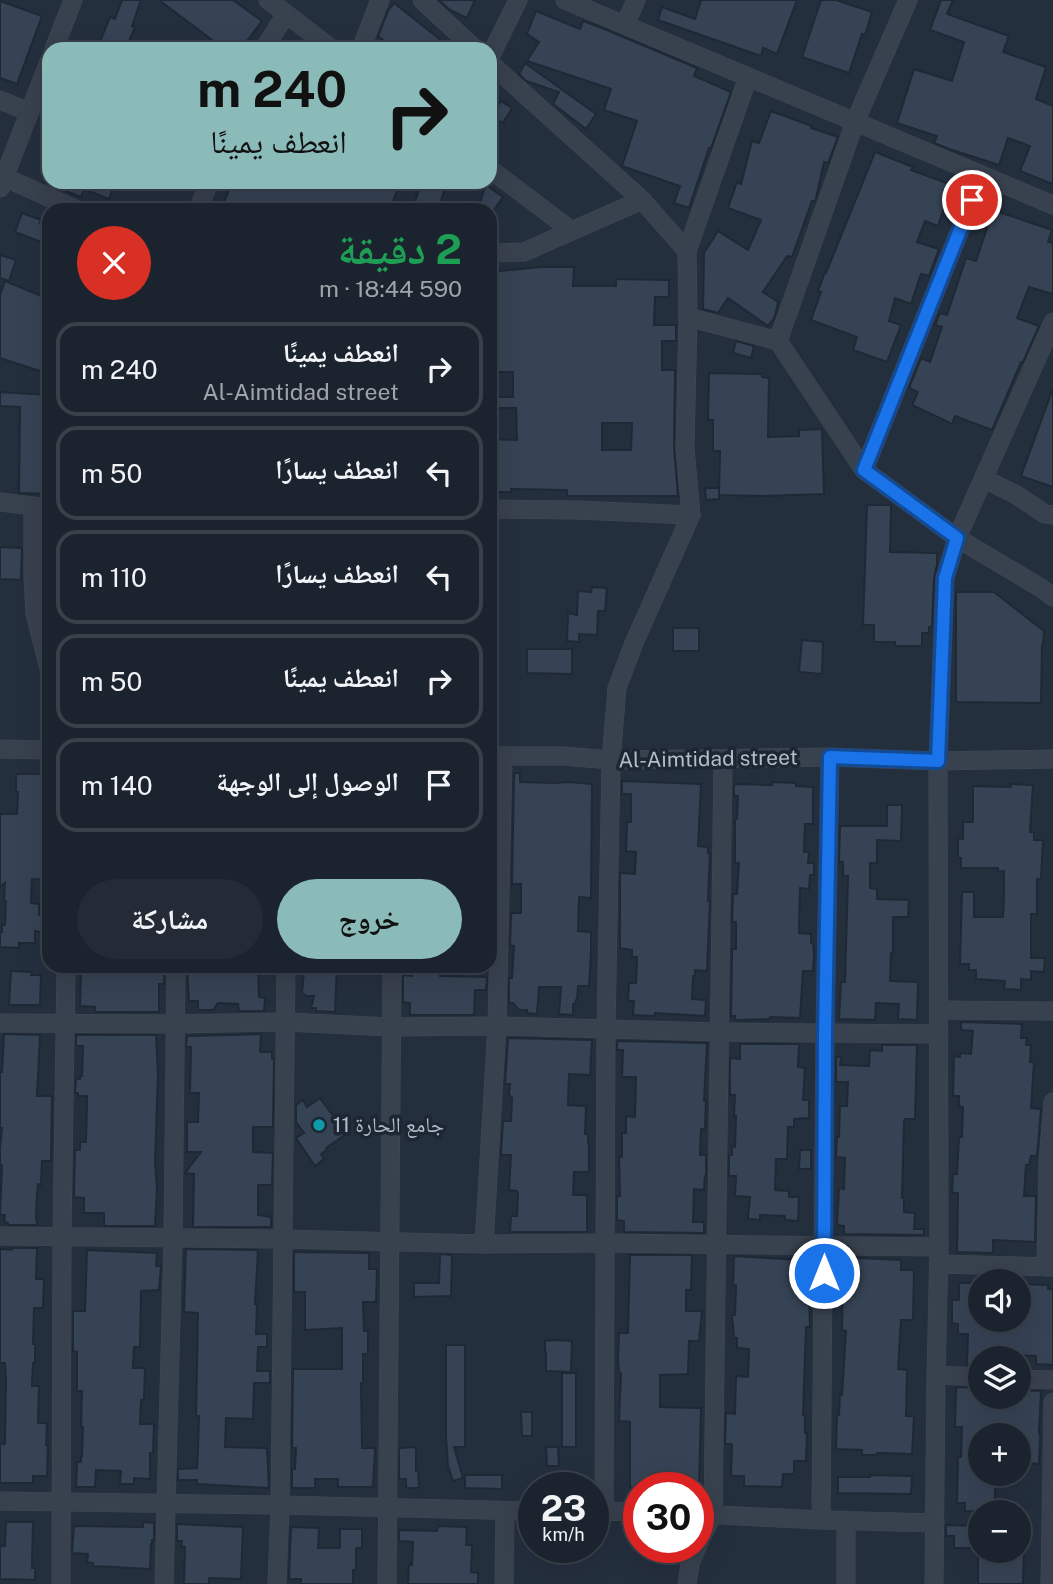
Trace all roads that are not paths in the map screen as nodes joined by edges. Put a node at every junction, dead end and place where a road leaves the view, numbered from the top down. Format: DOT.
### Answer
graph roads {
  1 [pos="73,0"];
  2 [pos="268,0"];
  3 [pos="380,0"];
  4 [pos="422,0"];
  5 [pos="517,0"];
  6 [pos="565,0"];
  7 [pos="636,0"];
  8 [pos="908,0"];
  9 [pos="286,14"];
  10 [pos="625,25"];
  11 [pos="57,42"];
  12 [pos="268,42"];
  13 [pos="323,42"];
  14 [pos="364,42"];
  15 [pos="467,42"];
  16 [pos="497,42"];
  17 [pos="497,69"];
  18 [pos="748,77"];
  19 [pos="42,80"];
  20 [pos="0,100"];
  21 [pos="29,112"];
  22 [pos="855,122"];
  23 [pos="497,174"];
  24 [pos="982,176"];
  25 [pos="2,182"];
  26 [pos="642,200"];
  27 [pos="58,203"];
  28 [pos="1053,205"];
  29 [pos="572,231"];
  30 [pos="687,251"];
  31 [pos="497,253"];
  32 [pos="688,317"];
  33 [pos="1051,330"];
  34 [pos="778,341"];
  35 [pos="864,470"];
  36 [pos="984,479"];
  37 [pos="0,502"];
  38 [pos="41,507"];
  39 [pos="497,509"];
  40 [pos="691,515"];
  41 [pos="1053,515"];
  42 [pos="957,538"];
  43 [pos="1053,597"];
  44 [pos="42,641"];
  45 [pos="0,748"];
  46 [pos="42,750"];
  47 [pos="497,757"];
  48 [pos="830,757"];
  49 [pos="723,759"];
  50 [pos="1053,759"];
  51 [pos="611,760"];
  52 [pos="938,761"];
  53 [pos="66,973"];
  54 [pos="176,973"];
  55 [pos="286,973"];
  56 [pos="392,973"];
  57 [pos="497,973"];
  58 [pos="939,1010"];
  59 [pos="1053,1012"];
  60 [pos="0,1023"];
  61 [pos="286,1023"];
  62 [pos="65,1024"];
  63 [pos="175,1024"];
  64 [pos="497,1026"];
  65 [pos="391,1027"];
  66 [pos="606,1030"];
  67 [pos="718,1032"];
  68 [pos="825,1033"];
  69 [pos="939,1034"];
  70 [pos="1053,1102"];
  71 [pos="1051,1161"];
  72 [pos="0,1236"];
  73 [pos="62,1237"];
  74 [pos="173,1238"];
  75 [pos="283,1239"];
  76 [pos="391,1241"];
  77 [pos="605,1243"];
  78 [pos="484,1244"];
  79 [pos="716,1244"];
  80 [pos="824,1245"];
  81 [pos="939,1256"];
  82 [pos="1049,1267"];
  83 [pos="936,1375"];
  84 [pos="968,1376"];
  85 [pos="1031,1379"];
  86 [pos="1053,1380"];
  87 [pos="1053,1402"];
  88 [pos="599,1472"];
  89 [pos="707,1472"];
  90 [pos="0,1501"];
  91 [pos="62,1503"];
  92 [pos="166,1503"];
  93 [pos="279,1504"];
  94 [pos="389,1507"];
  95 [pos="505,1511"];
  96 [pos="518,1511"];
  97 [pos="714,1514"];
  98 [pos="821,1520"];
  99 [pos="846,1520"];
  100 [pos="935,1523"];
  101 [pos="690,1563"];
  102 [pos="61,1584"];
  103 [pos="164,1584"];
  104 [pos="277,1584"];
  105 [pos="387,1584"];
  106 [pos="504,1584"];
  107 [pos="687,1584"];
  108 [pos="846,1584"];
  109 [pos="934,1584"];
  110 [pos="1050,1584"];
  1 -- 11 [label="street"];
  2 -- 9 [label="street"];
  3 -- 14 [label="street"];
  4 -- 15 [label="street"];
  5 -- 16 [label="street"];
  6 -- 10 [label="street"];
  7 -- 10 [label="street"];
  8 -- 22 [label="street"];
  9 -- 12 [label="street"];
  9 -- 13 [label="street"];
  10 -- 18 [label="street"];
  17 -- 26 [label="street"];
  18 -- 22 [label="street"];
  18 -- 30 [label="street"];
  19 -- 21 [label="street"];
  20 -- 21 [label="street"];
  21 -- 25 [label="street"];
  22 -- 24 [label="street"];
  22 -- 34 [label="street"];
  23 -- 29 [label="street"];
  24 -- 28 [label="street"];
  24 -- 35 [label="street"];
  25 -- 27 [label="street"];
  26 -- 29 [label="street"];
  26 -- 30 [label="street"];
  29 -- 31 [label="street"];
  30 -- 32 [label="street"];
  32 -- 34 [label="street"];
  32 -- 40 [label="street"];
  33 -- 36 [label="street"];
  34 -- 35 [label="street"];
  35 -- 42 [label="street"];
  36 -- 41 [label="street"];
  36 -- 42 [label="street"];
  37 -- 38 [label="street"];
  38 -- 44 [label="street"];
  39 -- 40 [label="street"];
  40 -- 51 [label="street"];
  42 -- 43 [label="street"];
  42 -- 52 [label="street"];
  45 -- 46 [label="street"];
  47 -- 51 [label="street, Al-Aimtidad street"];
  48 -- 49 [label="street, Al-Aimtidad street"];
  48 -- 52 [label="street, Al-Aimtidad street"];
  48 -- 68 [label="street"];
  49 -- 51 [label="street, Al-Aimtidad street"];
  49 -- 67 [label="street"];
  50 -- 52 [label="street, Al-Aimtidad street"];
  51 -- 66 [label="street"];
  52 -- 58 [label="street"];
  53 -- 62 [label="street"];
  54 -- 63 [label="street"];
  55 -- 61 [label="street"];
  56 -- 65 [label="street"];
  57 -- 64 [label="street"];
  58 -- 59 [label="street"];
  58 -- 69 [label="street"];
  60 -- 62 [label="street"];
  61 -- 63 [label="street"];
  61 -- 65 [label="street"];
  61 -- 75 [label="street"];
  62 -- 63 [label="street"];
  62 -- 73 [label="street"];
  63 -- 74 [label="street"];
  64 -- 65 [label="street"];
  64 -- 66 [label="street"];
  64 -- 78 [label="street"];
  65 -- 76 [label="street"];
  66 -- 67 [label="street"];
  66 -- 77 [label="street"];
  67 -- 68 [label="street"];
  67 -- 79 [label="street"];
  68 -- 69 [label="street"];
  68 -- 80 [label="street"];
  69 -- 81 [label="street"];
  70 -- 71 [label="street"];
  71 -- 82 [label="street"];
  72 -- 73 [label="street"];
  73 -- 74 [label="street"];
  73 -- 91 [label="street"];
  74 -- 75 [label="street"];
  74 -- 92 [label="street"];
  75 -- 76 [label="street"];
  75 -- 93 [label="street"];
  76 -- 78 [label="street"];
  76 -- 94 [label="street"];
  77 -- 78 [label="street"];
  77 -- 79 [label="street"];
  77 -- 88 [label="street"];
  79 -- 80 [label="street"];
  79 -- 89 [label="street"];
  80 -- 81 [label="street"];
  80 -- 98 [label="street"];
  81 -- 82 [label="street"];
  81 -- 83 [label="street"];
  83 -- 84 [label="street"];
  83 -- 100 [label="street"];
  85 -- 86 [label="street"];
  87 -- 110 [label="street"];
  90 -- 91 [label="street"];
  91 -- 92 [label="street"];
  91 -- 102 [label="street"];
  92 -- 93 [label="street"];
  92 -- 103 [label="street"];
  93 -- 94 [label="street"];
  93 -- 104 [label="street"];
  94 -- 95 [label="street"];
  94 -- 105 [label="street"];
  95 -- 96 [label="street"];
  95 -- 106 [label="street"];
  97 -- 98 [label="street"];
  98 -- 99 [label="street"];
  99 -- 100 [label="street"];
  99 -- 108 [label="street"];
  100 -- 109 [label="street"];
  101 -- 107 [label="street"];
}
